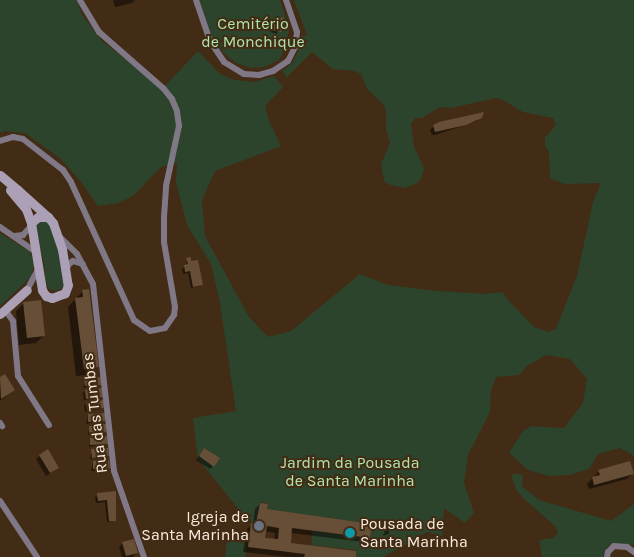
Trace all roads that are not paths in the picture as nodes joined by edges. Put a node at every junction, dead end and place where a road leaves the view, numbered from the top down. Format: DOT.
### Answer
graph roads {
  1 [pos="80,0"];
  2 [pos="196,0"];
  3 [pos="286,0"];
  4 [pos="0,141"];
  5 [pos="0,175"];
  6 [pos="0,182"];
  7 [pos="48,218"];
  8 [pos="31,225"];
  9 [pos="0,227"];
  10 [pos="58,235"];
  11 [pos="14,236"];
  12 [pos="37,254"];
  13 [pos="39,264"];
  14 [pos="84,265"];
  15 [pos="66,271"];
  16 [pos="27,290"];
  17 [pos="42,290"];
  18 [pos="3,312"];
  19 [pos="49,424"];
  20 [pos="0,501"];
  21 [pos="634,552"];
  22 [pos="37,557"];
  23 [pos="144,557"];
  24 [pos="607,557"];
  1 -- 4 [label="street"];
  2 -- 3 [label="street"];
  5 -- 7 [label="street"];
  6 -- 8 [label="street"];
  7 -- 8 [label="street"];
  7 -- 10 [label="street"];
  8 -- 11 [label="street"];
  8 -- 12 [label="street"];
  9 -- 11 [label="street"];
  10 -- 14 [label="street, Rua das Tumbas"];
  10 -- 15 [label="street"];
  11 -- 12 [label="street"];
  12 -- 13 [label="street"];
  13 -- 16 [label="street"];
  13 -- 17 [label="street"];
  14 -- 15 [label="street"];
  14 -- 23 [label="street, Rua das Tumbas"];
  15 -- 17 [label="street"];
  16 -- 17 [label="street"];
  16 -- 18 [label="street"];
  18 -- 19 [label="street"];
  20 -- 22 [label="street"];
  21 -- 24 [label="street"];
}
